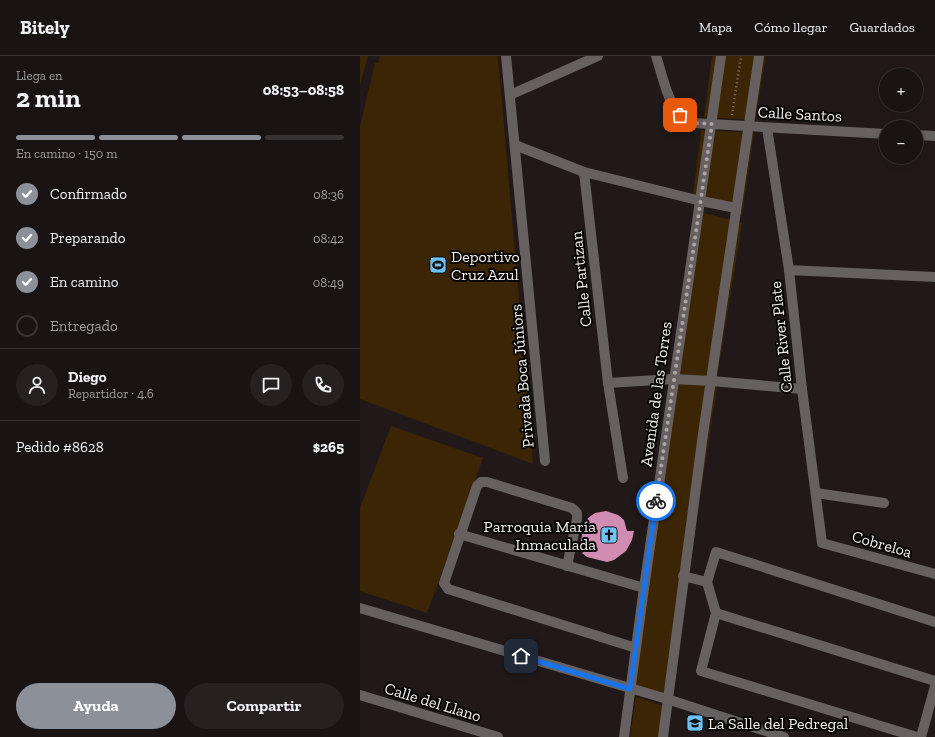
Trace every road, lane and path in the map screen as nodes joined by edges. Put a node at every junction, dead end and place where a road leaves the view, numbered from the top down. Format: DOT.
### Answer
graph roads {
  1 [pos="506,56"];
  2 [pos="598,56"];
  3 [pos="656,56"];
  4 [pos="721,56"];
  5 [pos="741,56"];
  6 [pos="759,56"];
  7 [pos="510,95"];
  8 [pos="712,124"];
  9 [pos="730,125"];
  10 [pos="749,126"];
  11 [pos="767,128"];
  12 [pos="879,134"];
  13 [pos="923,136"];
  14 [pos="935,136"];
  15 [pos="515,145"];
  16 [pos="584,172"];
  17 [pos="700,201"];
  18 [pos="736,208"];
  19 [pos="789,270"];
  20 [pos="935,277"];
  21 [pos="674,379"];
  22 [pos="712,381"];
  23 [pos="608,383"];
  24 [pos="802,389"];
  25 [pos="545,461"];
  26 [pos="622,478"];
  27 [pos="816,493"];
  28 [pos="884,503"];
  29 [pos="460,534"];
  30 [pos="822,542"];
  31 [pos="567,566"];
  32 [pos="935,574"];
  33 [pos="683,576"];
  34 [pos="707,582"];
  35 [pos="644,588"];
  36 [pos="360,608"];
  37 [pos="716,613"];
  38 [pos="935,622"];
  39 [pos="636,648"];
  40 [pos="935,681"];
  41 [pos="935,686"];
  42 [pos="630,689"];
  43 [pos="360,695"];
  44 [pos="667,699"];
  45 [pos="468,733"];
  46 [pos="498,737"];
  47 [pos="624,737"];
  48 [pos="662,737"];
  49 [pos="784,737"];
  50 [pos="917,737"];
  51 [pos="921,737"];
  1 -- 7 [label="street, Privada Boca Júniors"];
  2 -- 7 [label="street"];
  3 -- 8 [label="street, Calle Santos"];
  4 -- 8 [label="street, Avenida de las Torres"];
  5 -- 9 [label="path"];
  6 -- 10 [label="street"];
  7 -- 15 [label="street, Privada Boca Júniors"];
  8 -- 9 [label="street, Calle Santos"];
  8 -- 17 [label="street, Avenida de las Torres"];
  9 -- 10 [label="street, Calle Santos"];
  10 -- 11 [label="street, Calle Santos"];
  10 -- 18 [label="street"];
  11 -- 12 [label="street, Calle Santos"];
  11 -- 19 [label="street, Calle River Plate"];
  13 -- 14 [label="street"];
  15 -- 16 [label="street"];
  15 -- 25 [label="street, Privada Boca Júniors"];
  16 -- 17 [label="street"];
  16 -- 23 [label="street, Calle Partizan"];
  17 -- 18 [label="street"];
  17 -- 21 [label="street, Avenida de las Torres"];
  18 -- 22 [label="street"];
  19 -- 20 [label="street"];
  19 -- 24 [label="street, Calle River Plate"];
  21 -- 22 [label="street"];
  21 -- 23 [label="street"];
  21 -- 35 [label="street, Avenida de las Torres"];
  22 -- 24 [label="street"];
  22 -- 33 [label="street"];
  23 -- 26 [label="street, Calle Partizan"];
  24 -- 27 [label="street, Calle River Plate"];
  27 -- 28 [label="street"];
  27 -- 30 [label="street, Calle River Plate"];
  29 -- 31 [label="street"];
  29 -- 31 [label="street"];
  29 -- 39 [label="street"];
  30 -- 32 [label="street, Cobreloa"];
  31 -- 35 [label="street"];
  33 -- 34 [label="street"];
  33 -- 44 [label="street"];
  34 -- 37 [label="street"];
  34 -- 38 [label="street"];
  35 -- 39 [label="street, Avenida de las Torres"];
  36 -- 42 [label="street"];
  37 -- 40 [label="street"];
  37 -- 50 [label="street"];
  39 -- 42 [label="street, Avenida de las Torres"];
  41 -- 51 [label="street"];
  42 -- 44 [label="street"];
  42 -- 47 [label="street, Avenida de las Torres"];
  43 -- 45 [label="street, Calle del Llano"];
  44 -- 48 [label="street"];
  44 -- 49 [label="street"];
  45 -- 46 [label="street, Calle del Llano"];
}
